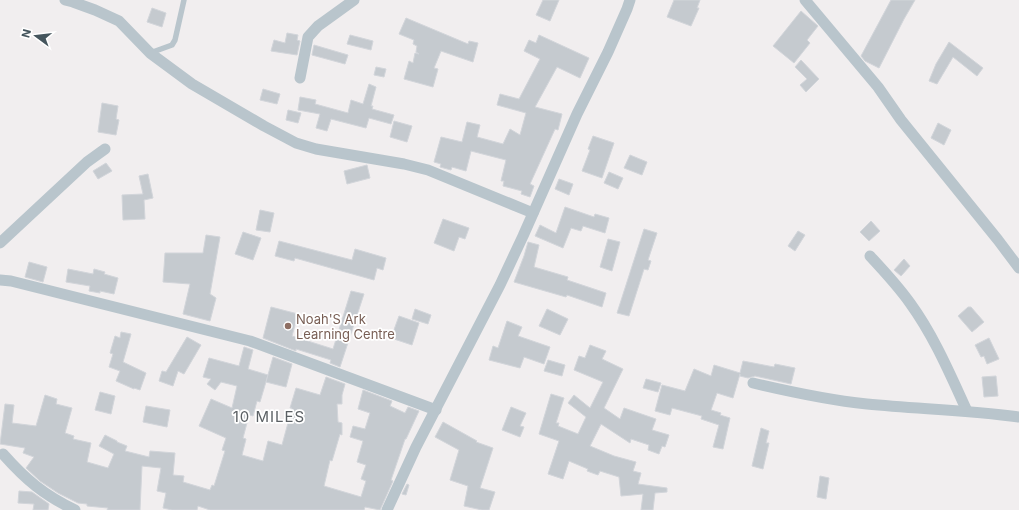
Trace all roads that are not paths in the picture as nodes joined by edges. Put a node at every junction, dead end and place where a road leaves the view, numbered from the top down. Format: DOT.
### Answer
graph roads {
  1 [pos="65,0"];
  2 [pos="184,0"];
  3 [pos="354,0"];
  4 [pos="630,0"];
  5 [pos="805,0"];
  6 [pos="150,53"];
  7 [pos="300,78"];
  8 [pos="105,149"];
  9 [pos="533,213"];
  10 [pos="0,243"];
  11 [pos="870,256"];
  12 [pos="1019,268"];
  13 [pos="0,280"];
  14 [pos="753,383"];
  15 [pos="436,410"];
  16 [pos="967,411"];
  17 [pos="1019,417"];
  18 [pos="4,454"];
  19 [pos="75,510"];
  20 [pos="387,510"];
  1 -- 6 [label="street"];
  2 -- 6 [label="lane"];
  3 -- 7 [label="street"];
  4 -- 9 [label="street"];
  5 -- 12 [label="street"];
  6 -- 9 [label="street"];
  8 -- 10 [label="street"];
  9 -- 15 [label="street"];
  11 -- 16 [label="street"];
  13 -- 15 [label="street"];
  14 -- 16 [label="street"];
  15 -- 20 [label="street"];
  16 -- 17 [label="street"];
  18 -- 19 [label="street"];
}
